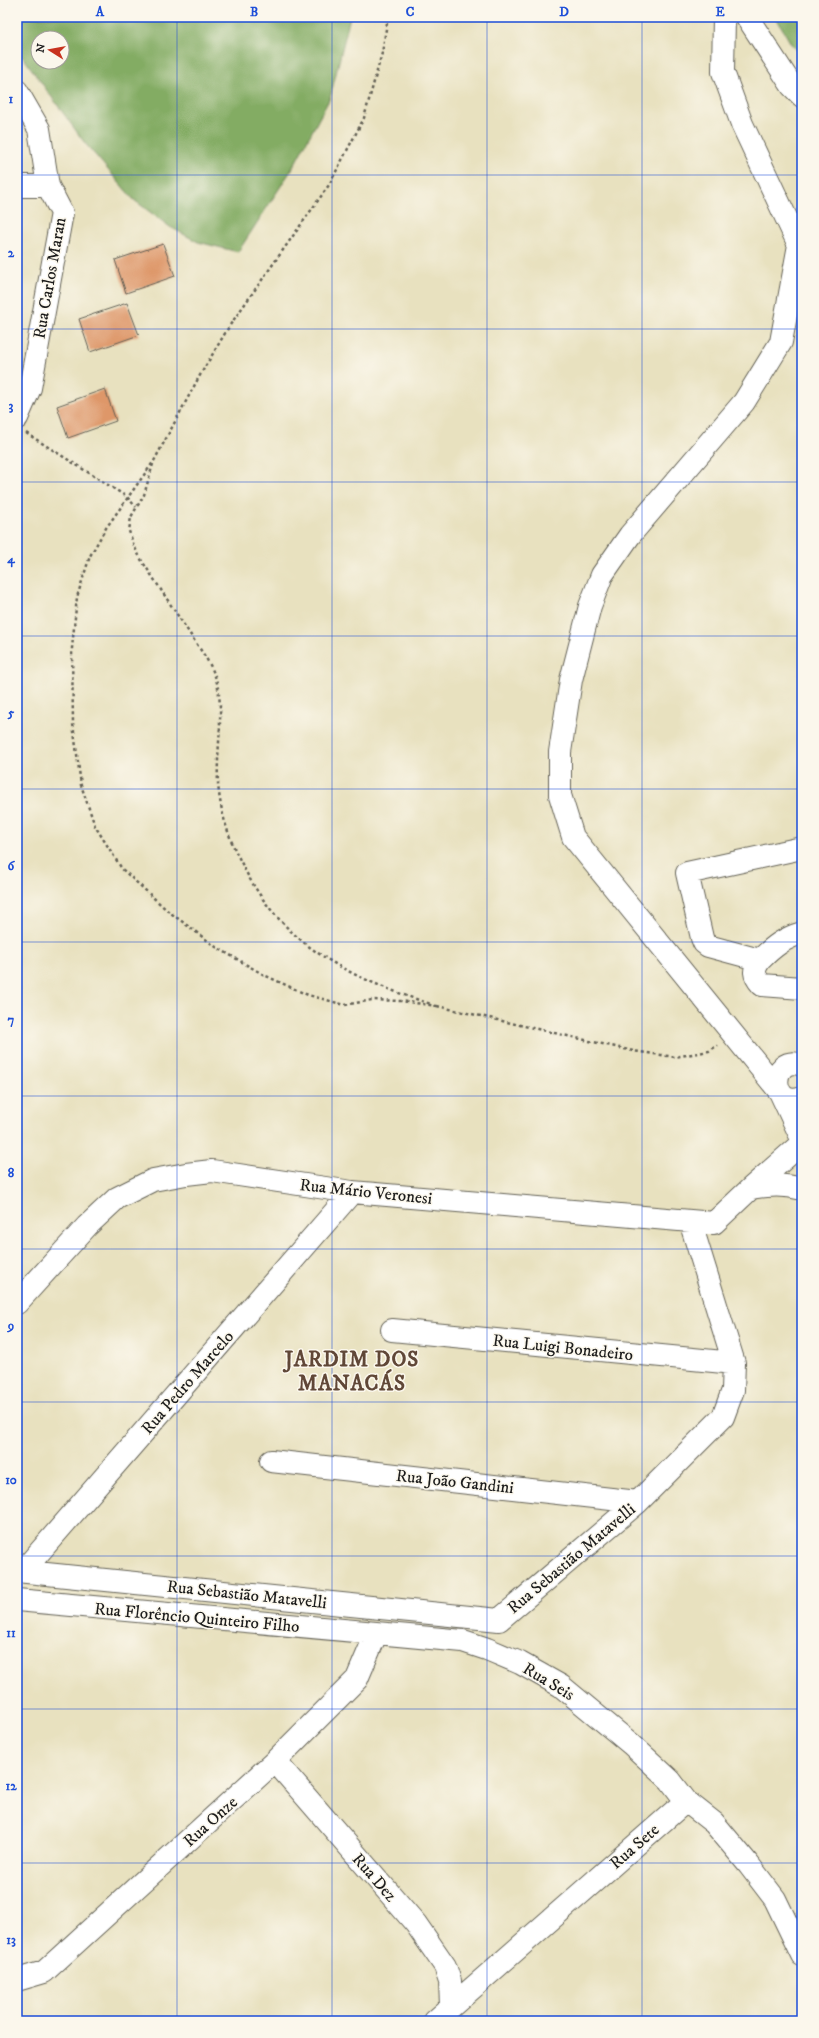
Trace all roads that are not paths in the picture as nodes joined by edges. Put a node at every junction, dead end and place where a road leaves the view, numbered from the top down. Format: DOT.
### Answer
graph roads {
  1 [pos="724,17"];
  2 [pos="747,17"];
  3 [pos="17,91"];
  4 [pos="802,96"];
  5 [pos="17,186"];
  6 [pos="48,186"];
  7 [pos="801,243"];
  8 [pos="23,387"];
  9 [pos="20,425"];
  10 [pos="802,848"];
  11 [pos="802,932"];
  12 [pos="760,960"];
  13 [pos="802,988"];
  14 [pos="749,1053"];
  15 [pos="794,1065"];
  16 [pos="780,1092"];
  17 [pos="802,1098"];
  18 [pos="802,1139"];
  19 [pos="802,1143"];
  20 [pos="751,1188"];
  21 [pos="802,1189"];
  22 [pos="352,1192"];
  23 [pos="690,1221"];
  24 [pos="17,1303"];
  25 [pos="392,1330"];
  26 [pos="734,1363"];
  27 [pos="271,1461"];
  28 [pos="638,1502"];
  29 [pos="20,1571"];
  30 [pos="17,1600"];
  31 [pos="376,1634"];
  32 [pos="276,1761"];
  33 [pos="686,1801"];
  34 [pos="802,1955"];
  35 [pos="17,1980"];
  36 [pos="451,2006"];
  37 [pos="435,2021"];
  1 -- 7 [label="street"];
  2 -- 4 [label="street"];
  3 -- 6 [label="street, Rua Carlos Maran"];
  5 -- 6 [label="street"];
  6 -- 8 [label="street, Rua Carlos Maran"];
  7 -- 14 [label="street"];
  8 -- 9 [label="street, Rua Carlos Maran"];
  10 -- 12 [label="street"];
  11 -- 12 [label="street"];
  12 -- 13 [label="street"];
  14 -- 15 [label="street"];
  14 -- 16 [label="street"];
  15 -- 16 [label="street"];
  16 -- 17 [label="street"];
  16 -- 18 [label="street"];
  19 -- 20 [label="street, Rua Mário Veronesi"];
  20 -- 21 [label="street"];
  20 -- 23 [label="street, Rua Mário Veronesi"];
  22 -- 23 [label="street, Rua Mário Veronesi"];
  22 -- 24 [label="street, Rua Mário Veronesi"];
  22 -- 29 [label="street, Rua Pedro Marcelo"];
  23 -- 26 [label="street, Rua Sebastião Matavelli"];
  25 -- 26 [label="street, Rua Luigi Bonadeiro"];
  26 -- 28 [label="street, Rua Sebastião Matavelli"];
  27 -- 28 [label="street, Rua João Gandini"];
  28 -- 29 [label="street, Rua Sebastião Matavelli"];
  30 -- 31 [label="street, Rua Florêncio Quinteiro Filho"];
  31 -- 32 [label="street, Rua Onze"];
  31 -- 33 [label="street, Rua Seis"];
  32 -- 35 [label="street, Rua Onze"];
  32 -- 36 [label="street, Rua Dez"];
  33 -- 34 [label="street"];
  33 -- 36 [label="street, Rua Sete"];
  36 -- 37 [label="street, Rua Sete"];
}
